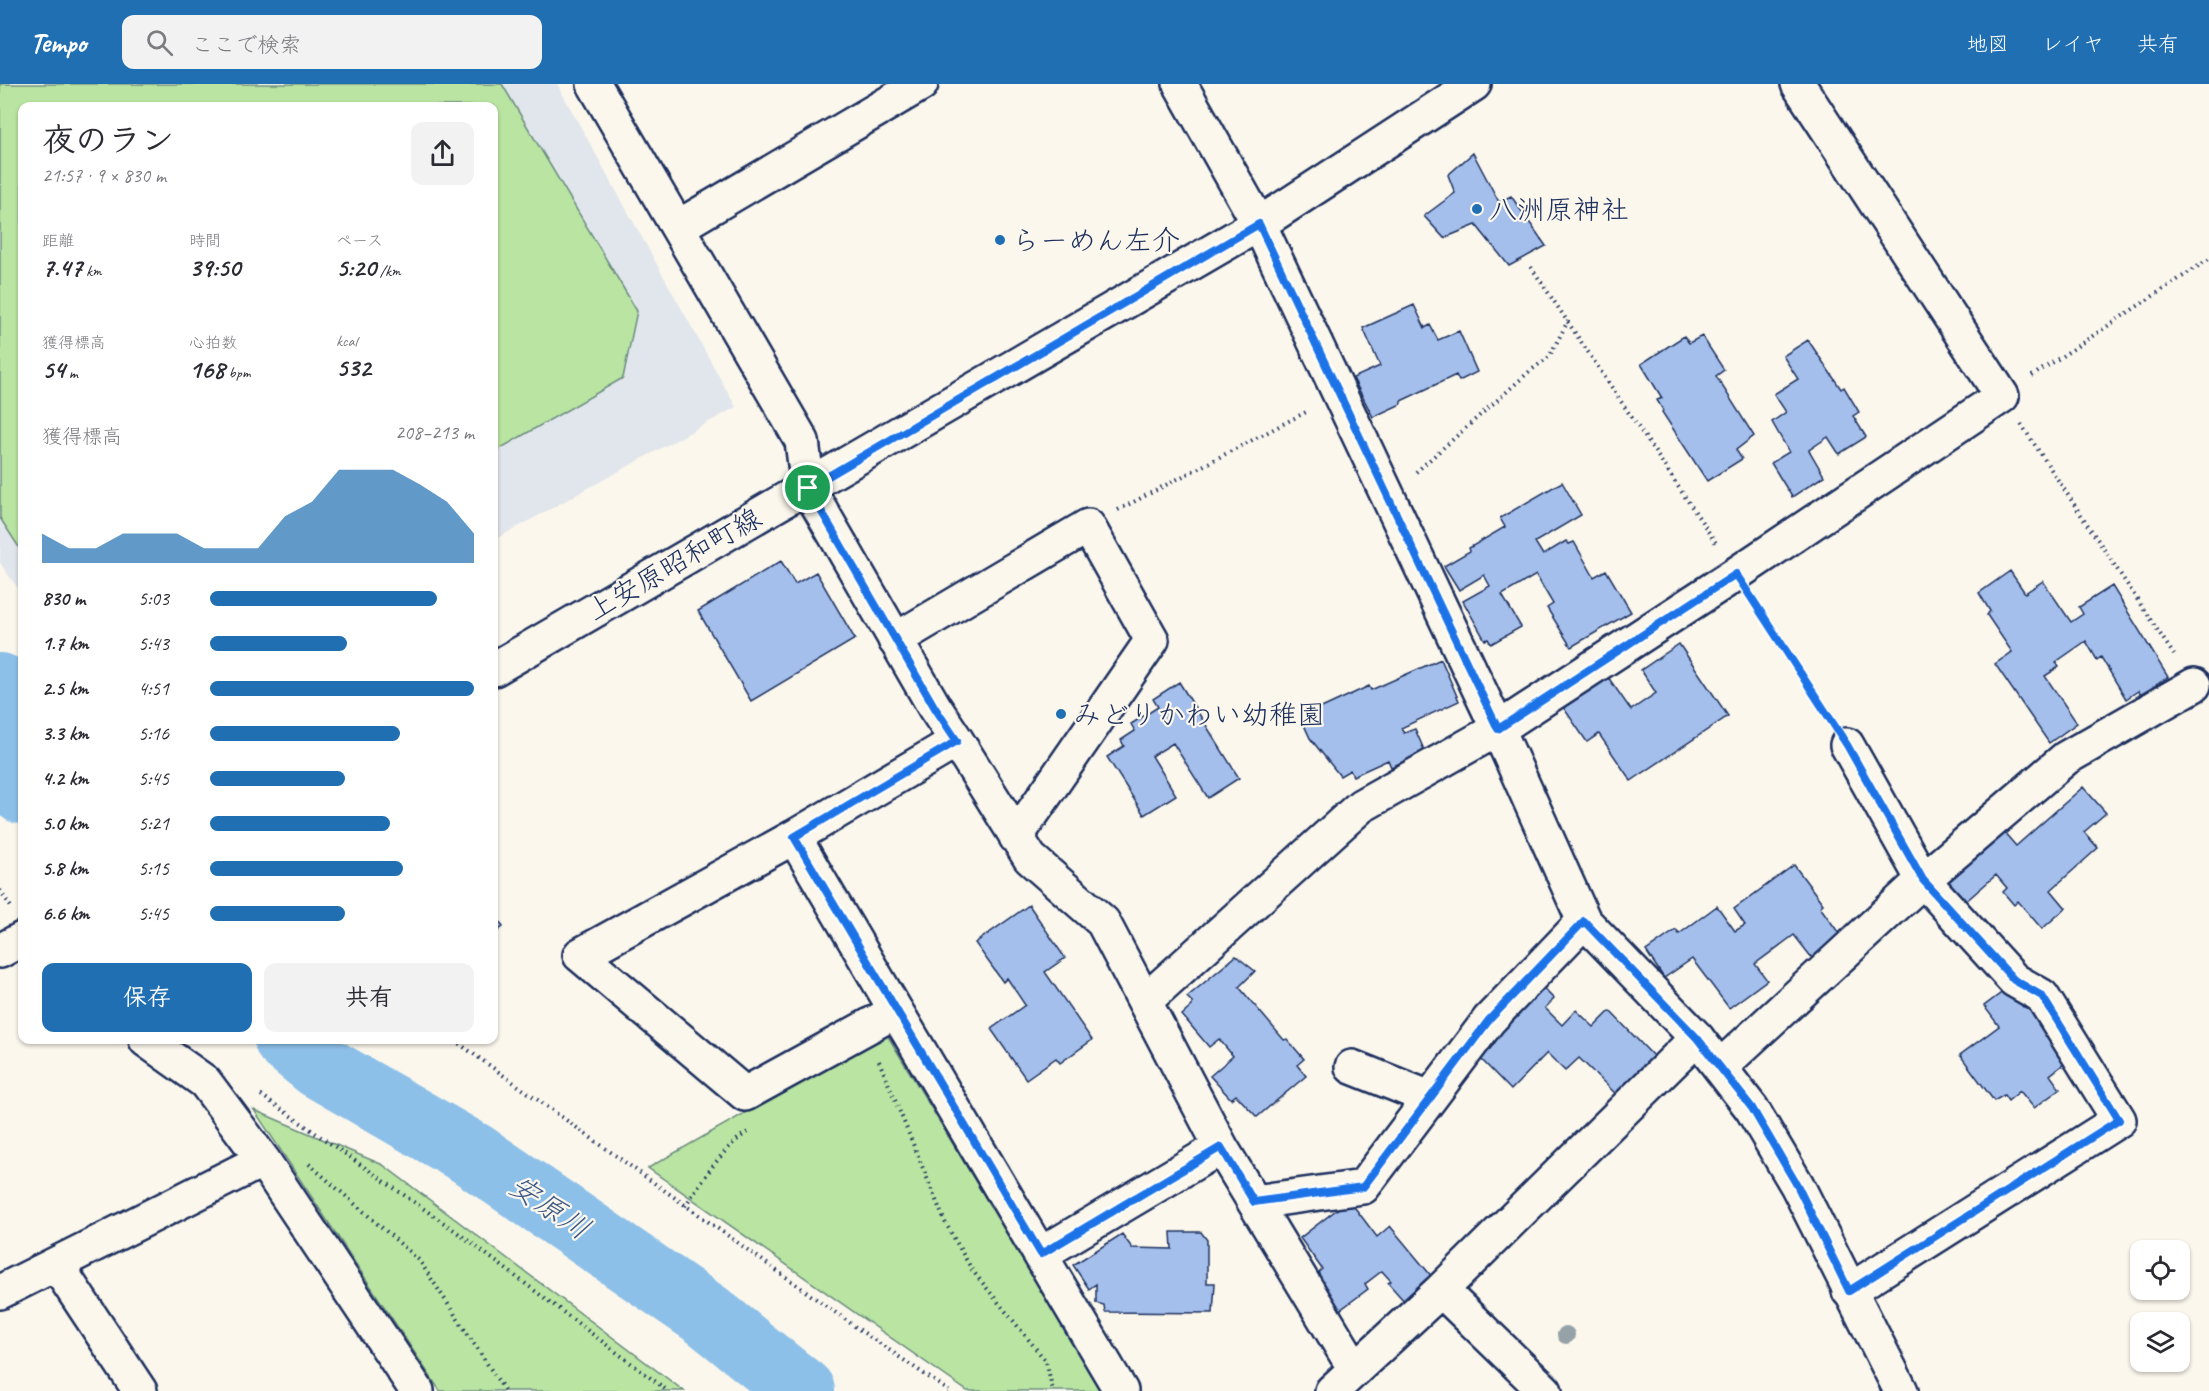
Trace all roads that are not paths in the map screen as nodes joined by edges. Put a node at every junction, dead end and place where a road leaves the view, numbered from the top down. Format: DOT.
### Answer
graph roads {
  1 [pos="594,84"];
  2 [pos="1179,84"];
  3 [pos="1474,84"];
  4 [pos="1798,84"];
  5 [pos="912,86"];
  6 [pos="1259,224"];
  7 [pos="678,227"];
  8 [pos="808,488"];
  9 [pos="896,640"];
  10 [pos="498,667"];
  11 [pos="2193,685"];
  12 [pos="1498,729"];
  13 [pos="957,741"];
  14 [pos="1847,745"];
  15 [pos="794,837"];
  16 [pos="1016,837"];
  17 [pos="1923,880"];
  18 [pos="1584,921"];
  19 [pos="1145,1001"];
  20 [pos="896,1011"];
  21 [pos="1697,1038"];
  22 [pos="152,1044"];
  23 [pos="1352,1066"];
  24 [pos="1720,1067"];
  25 [pos="1430,1098"];
  26 [pos="1221,1147"];
  27 [pos="263,1160"];
  28 [pos="1254,1202"];
  29 [pos="1041,1254"];
  30 [pos="56,1264"];
  31 [pos="1441,1290"];
  32 [pos="1849,1291"];
  33 [pos="0,1292"];
  34 [pos="1343,1380"];
  35 [pos="140,1391"];
  36 [pos="417,1391"];
  37 [pos="1121,1391"];
  38 [pos="1545,1391"];
  39 [pos="1901,1391"];
  1 -- 7 [label="street"];
  2 -- 6 [label="street"];
  3 -- 6 [label="street, 上安原昭和町線"];
  4 -- 12 [label="street"];
  5 -- 7 [label="street"];
  6 -- 8 [label="street, 上安原昭和町線"];
  6 -- 12 [label="street"];
  7 -- 8 [label="street"];
  8 -- 9 [label="street"];
  8 -- 10 [label="street, 上安原昭和町線"];
  9 -- 13 [label="street"];
  9 -- 16 [label="street"];
  11 -- 17 [label="street"];
  12 -- 18 [label="street"];
  12 -- 19 [label="street"];
  13 -- 15 [label="street"];
  13 -- 16 [label="street"];
  14 -- 17 [label="street"];
  15 -- 20 [label="street"];
  15 -- 20 [label="street"];
  16 -- 19 [label="street"];
  17 -- 24 [label="street"];
  17 -- 32 [label="street"];
  18 -- 21 [label="street"];
  18 -- 25 [label="street"];
  19 -- 26 [label="street"];
  20 -- 29 [label="street"];
  21 -- 24 [label="street"];
  21 -- 31 [label="street"];
  22 -- 27 [label="street"];
  23 -- 25 [label="street"];
  24 -- 32 [label="street"];
  25 -- 28 [label="street"];
  26 -- 28 [label="street"];
  26 -- 29 [label="street"];
  27 -- 30 [label="street"];
  27 -- 36 [label="street"];
  28 -- 34 [label="street"];
  29 -- 37 [label="street"];
  30 -- 33 [label="street"];
  30 -- 35 [label="street"];
  31 -- 34 [label="street"];
  31 -- 38 [label="street"];
  32 -- 39 [label="street"];
}
